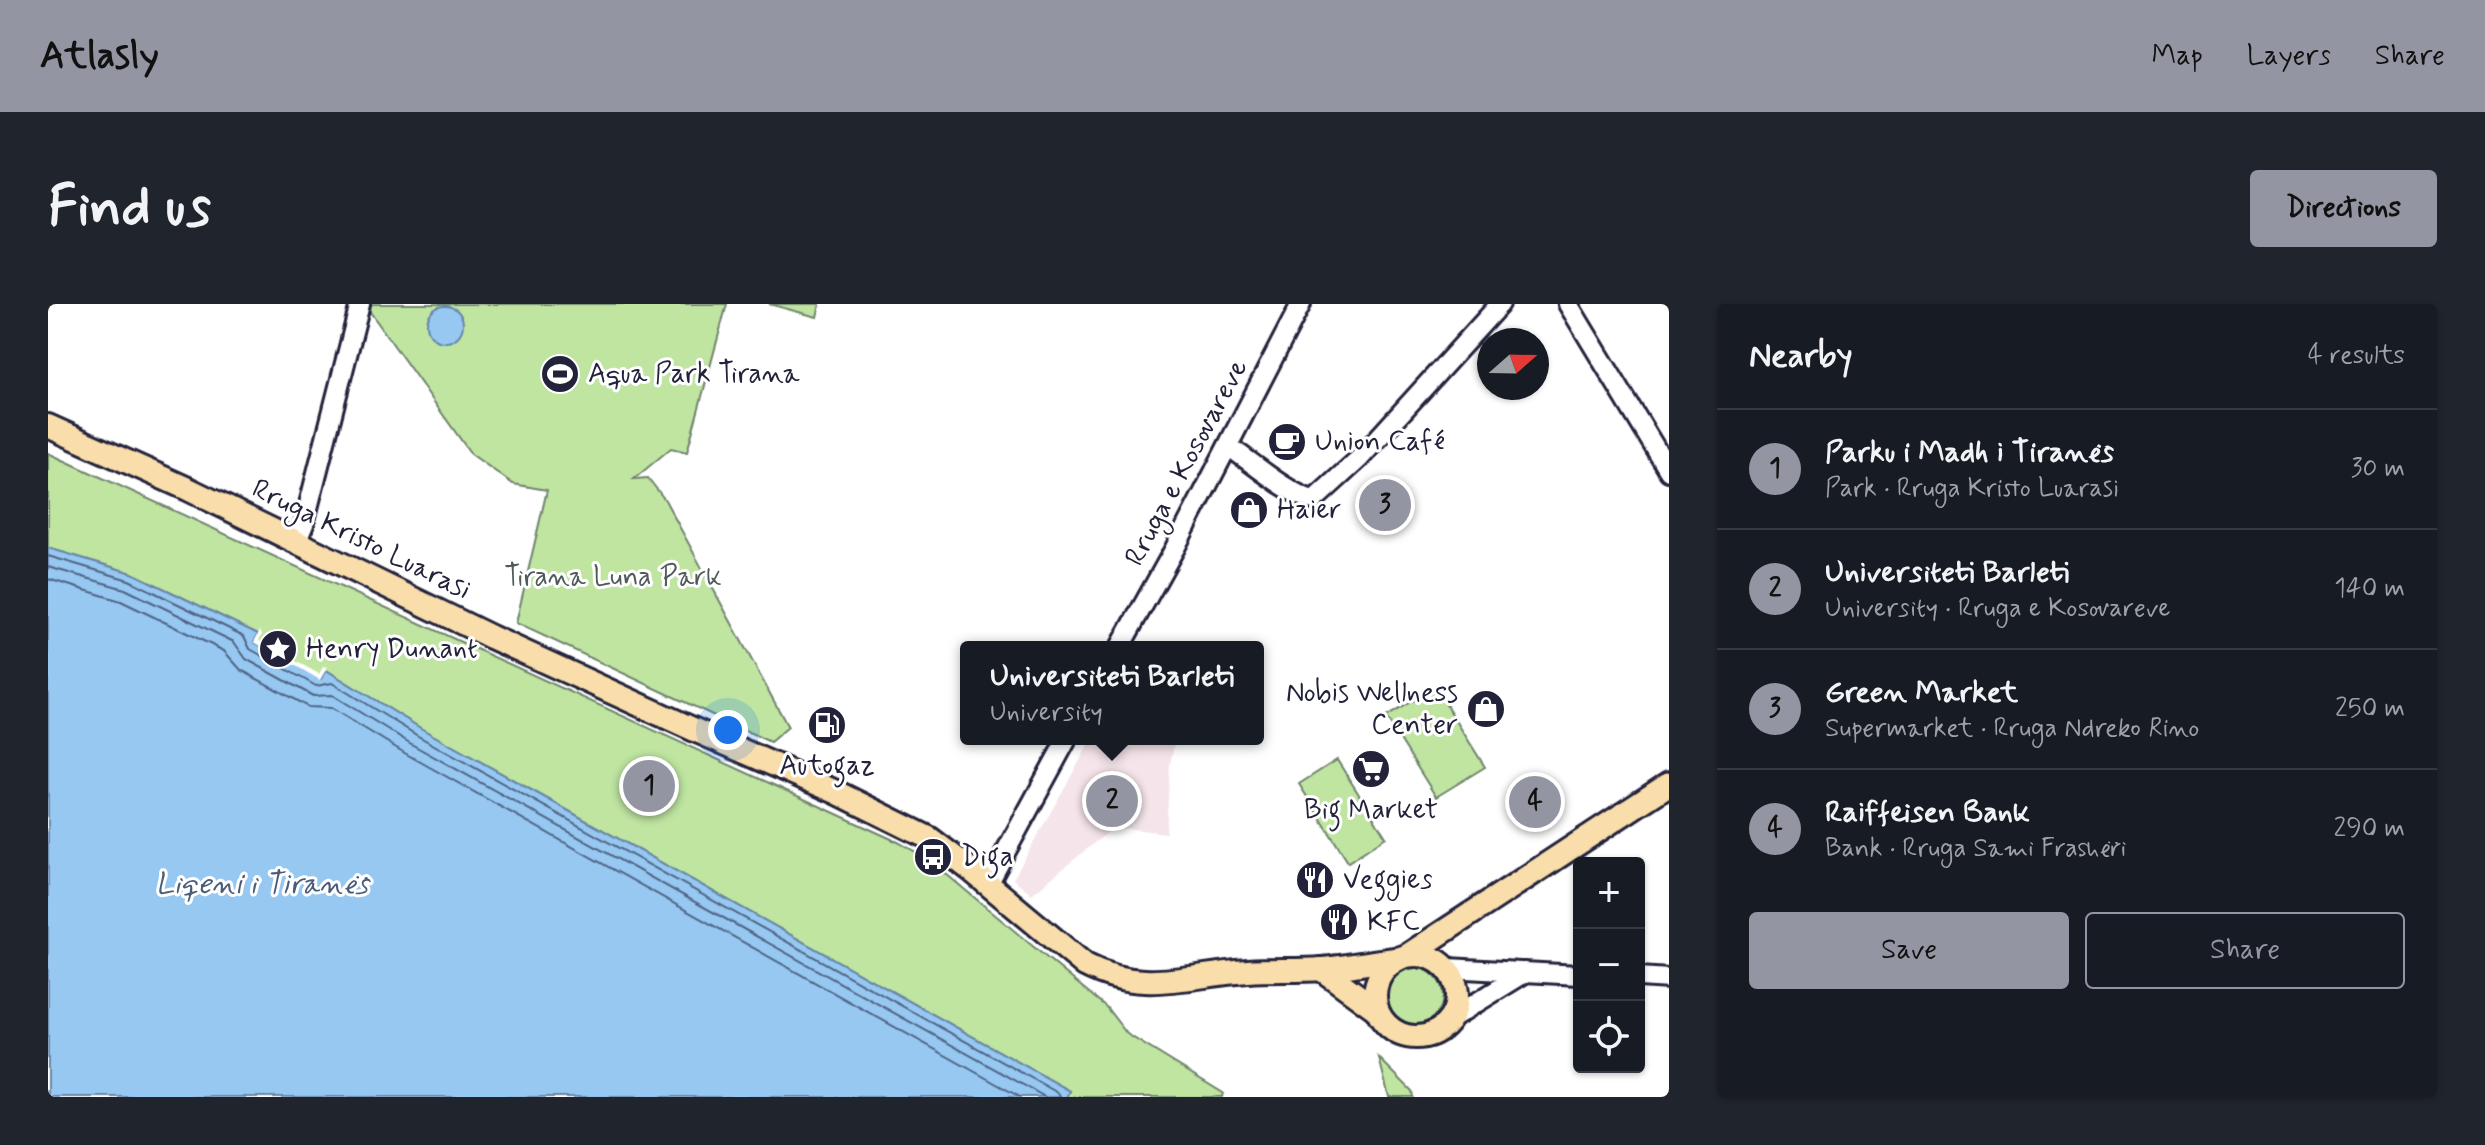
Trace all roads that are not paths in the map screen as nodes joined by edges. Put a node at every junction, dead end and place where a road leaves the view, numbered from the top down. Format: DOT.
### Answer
graph roads {
  1 [pos="360,304"];
  2 [pos="1301,304"];
  3 [pos="1500,304"];
  4 [pos="1568,304"];
  5 [pos="48,426"];
  6 [pos="1228,446"];
  7 [pos="1669,471"];
  8 [pos="296,543"];
  9 [pos="1123,641"];
  10 [pos="1064,745"];
  11 [pos="1669,784"];
  12 [pos="988,884"];
  13 [pos="1450,927"];
  14 [pos="1402,957"];
  15 [pos="1446,967"];
  16 [pos="1321,969"];
  17 [pos="1523,974"];
  18 [pos="1573,975"];
  19 [pos="1645,977"];
  20 [pos="1669,979"];
  21 [pos="1376,1009"];
  22 [pos="1450,1019"];
  1 -- 8 [label="street"];
  2 -- 6 [label="street, Rruga e Kosovareve"];
  3 -- 6 [label="street"];
  4 -- 7 [label="street"];
  5 -- 8 [label="main road, Rruga Kristo Luarasi"];
  6 -- 9 [label="street, Rruga e Kosovareve"];
  8 -- 12 [label="main road, Rruga Kristo Luarasi"];
  10 -- 12 [label="street"];
  11 -- 13 [label="main road"];
  12 -- 16 [label="main road, Rruga Kristo Luarasi"];
  13 -- 14 [label="main road"];
  13 -- 15 [label="main road"];
  14 -- 15 [label="main road"];
  14 -- 16 [label="main road, Rruga Kristo Luarasi"];
  14 -- 21 [label="main road"];
  15 -- 17 [label="street"];
  15 -- 22 [label="main road"];
  16 -- 21 [label="main road"];
  17 -- 18 [label="street"];
  17 -- 22 [label="street"];
  19 -- 20 [label="street"];
  21 -- 22 [label="main road"];
}
